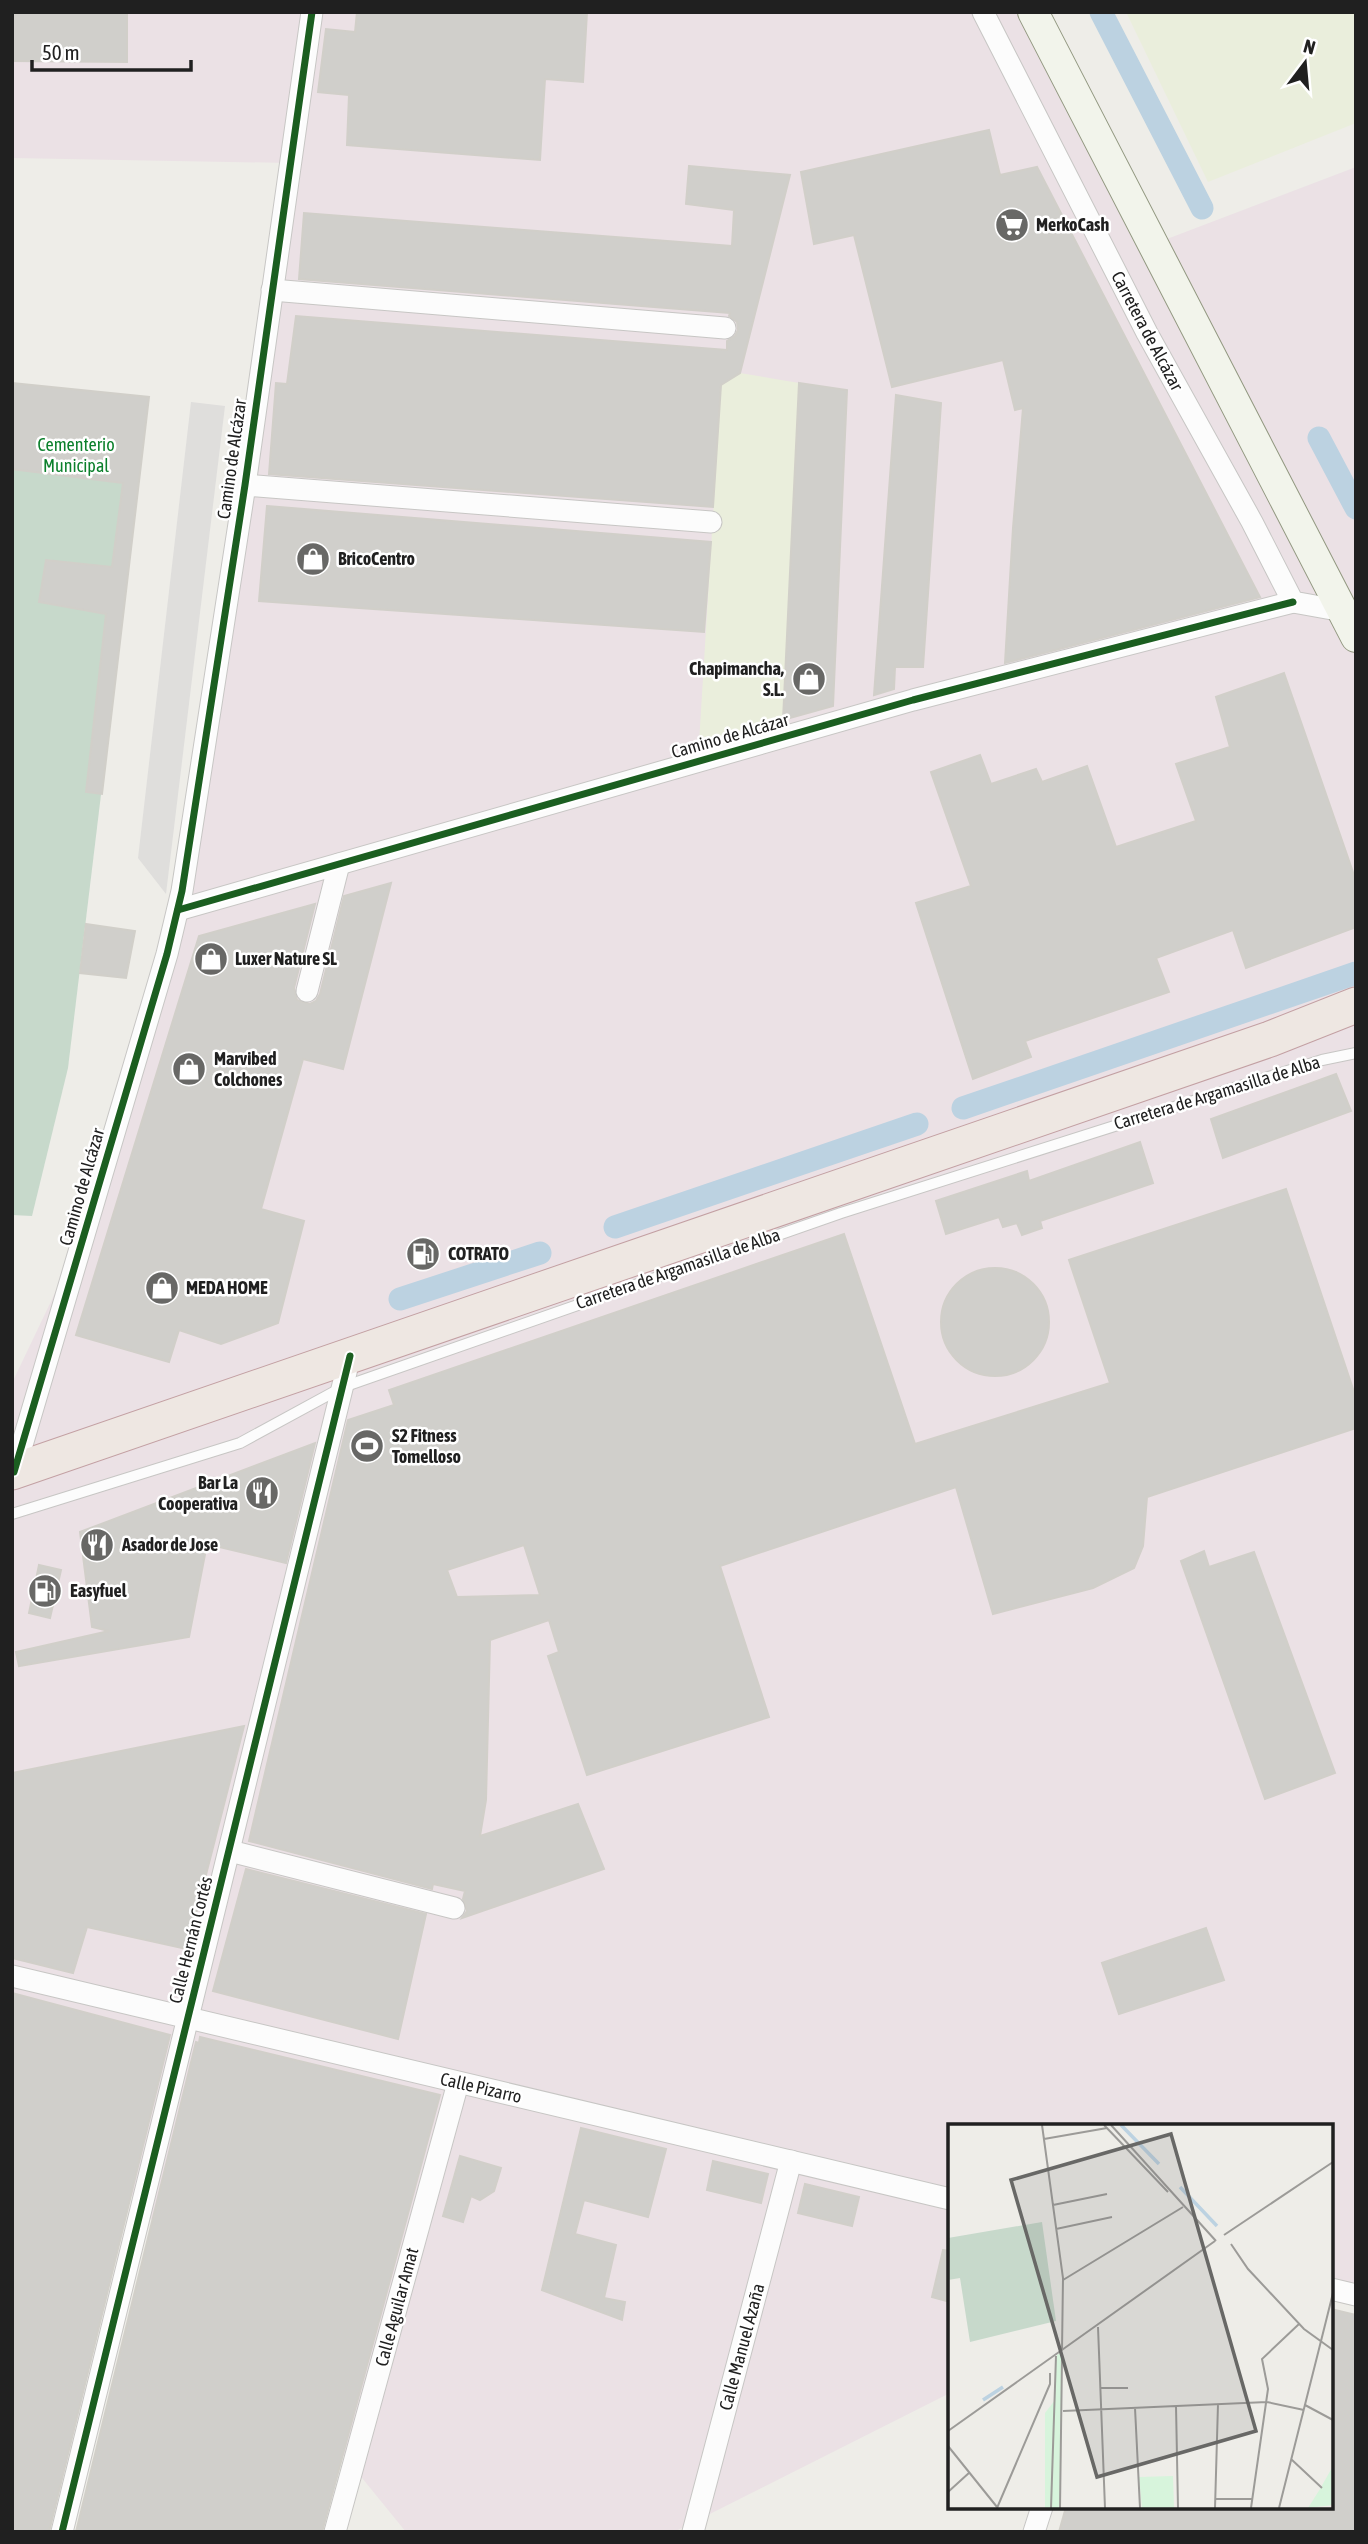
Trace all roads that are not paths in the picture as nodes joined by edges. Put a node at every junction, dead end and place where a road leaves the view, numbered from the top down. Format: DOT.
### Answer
graph roads {
  1 [pos="312,12"];
  2 [pos="983,12"];
  3 [pos="1033,12"];
  4 [pos="272,290"];
  5 [pos="725,328"];
  6 [pos="245,485"];
  7 [pos="711,522"];
  8 [pos="1293,602"];
  9 [pos="1350,624"];
  10 [pos="339,864"];
  11 [pos="178,910"];
  12 [pos="307,991"];
  13 [pos="1356,1005"];
  14 [pos="1356,1026"];
  15 [pos="1270,1039"];
  16 [pos="1356,1053"];
  17 [pos="346,1371"];
  18 [pos="13,1472"];
  19 [pos="12,1514"];
  20 [pos="230,1850"];
  21 [pos="454,1908"];
  22 [pos="12,1976"];
  23 [pos="187,2019"];
  24 [pos="458,2083"];
  25 [pos="790,2161"];
  26 [pos="948,2199"];
  27 [pos="1333,2289"];
  28 [pos="1356,2295"];
  29 [pos="1041,2509"];
  30 [pos="62,2532"];
  31 [pos="335,2532"];
  32 [pos="693,2532"];
  33 [pos="1034,2532"];
  1 -- 4 [label="street, Camino de Alcázar"];
  2 -- 8 [label="street, Carretera de Alcázar"];
  3 -- 9 [label="main road"];
  4 -- 5 [label="street"];
  4 -- 6 [label="street, Camino de Alcázar"];
  6 -- 7 [label="street, Camino de Alcázar"];
  6 -- 11 [label="street, Camino de Alcázar"];
  8 -- 9 [label="street"];
  8 -- 10 [label="street, Camino de Alcázar"];
  10 -- 11 [label="street, Camino de Alcázar"];
  10 -- 12 [label="street"];
  11 -- 18 [label="street, Camino de Alcázar"];
  13 -- 15 [label="highway"];
  14 -- 15 [label="highway"];
  15 -- 17 [label="highway, Carretera de Argamasilla de Alba"];
  16 -- 17 [label="lane, Carretera de Argamasilla de Alba"];
  17 -- 18 [label="highway, Carretera de Argamasilla de Alba"];
  17 -- 19 [label="lane, Carretera de Argamasilla de Alba"];
  17 -- 20 [label="street, Calle Hernán Cortés"];
  20 -- 21 [label="street"];
  20 -- 23 [label="street, Calle Hernán Cortés"];
  22 -- 23 [label="street, Calle Pizarro"];
  23 -- 24 [label="street, Calle Pizarro"];
  23 -- 30 [label="street, Calle Hernán Cortés"];
  24 -- 25 [label="street, Calle Pizarro"];
  24 -- 31 [label="street, Calle Aguilar Amat"];
  25 -- 26 [label="street, Calle Pizarro"];
  25 -- 32 [label="street, Calle Manuel Azaña"];
  27 -- 28 [label="street"];
  29 -- 33 [label="street"];
}
